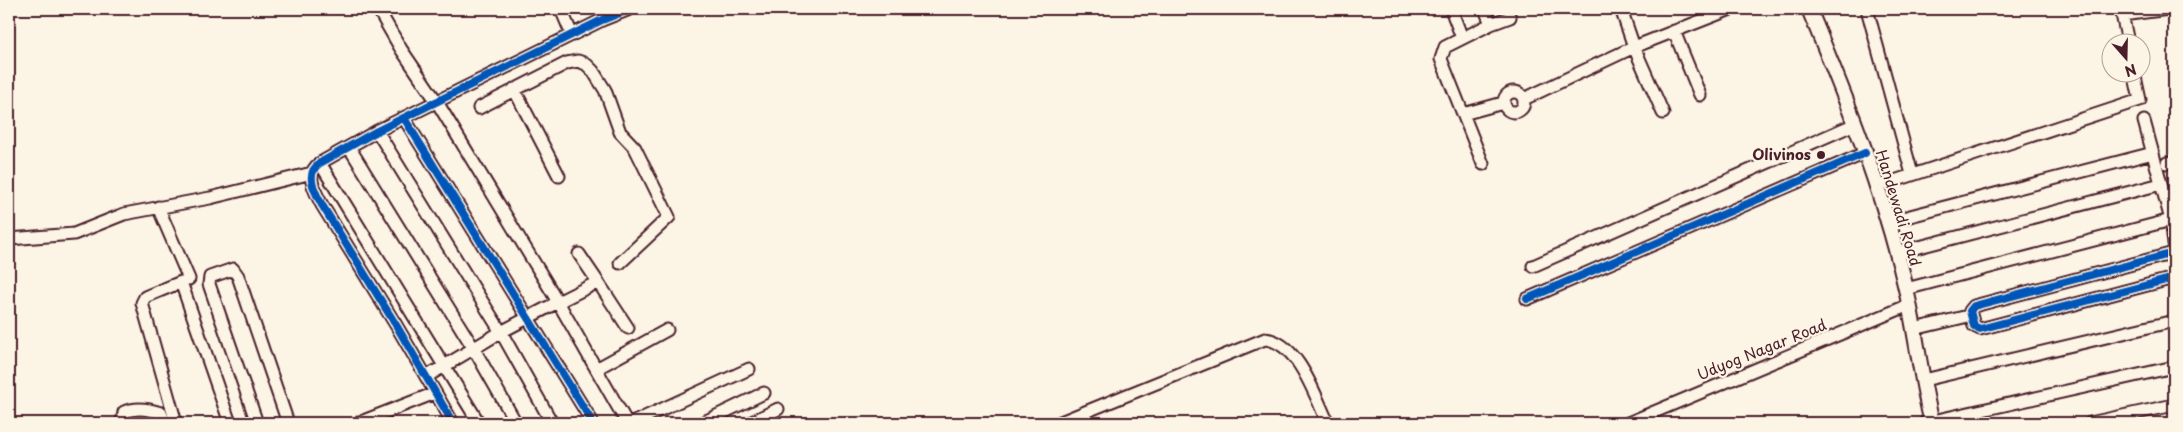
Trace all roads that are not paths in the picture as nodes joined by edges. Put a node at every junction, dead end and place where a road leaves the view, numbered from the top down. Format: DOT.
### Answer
graph roads {
  1 [pos="378,9"];
  2 [pos="560,9"];
  3 [pos="567,9"];
  4 [pos="630,9"];
  5 [pos="1450,9"];
  6 [pos="1485,9"];
  7 [pos="1621,9"];
  8 [pos="1731,9"];
  9 [pos="1809,9"];
  10 [pos="1867,9"];
  11 [pos="2169,9"];
  12 [pos="2121,12"];
  13 [pos="1510,17"];
  14 [pos="1492,24"];
  15 [pos="1674,31"];
  16 [pos="2126,32"];
  17 [pos="575,34"];
  18 [pos="1462,38"];
  19 [pos="1634,47"];
  20 [pos="517,63"];
  21 [pos="526,82"];
  22 [pos="2136,82"];
  23 [pos="514,89"];
  24 [pos="1700,95"];
  25 [pos="437,102"];
  26 [pos="478,108"];
  27 [pos="1663,113"];
  28 [pos="1462,114"];
  29 [pos="404,118"];
  30 [pos="2144,121"];
  31 [pos="1855,124"];
  32 [pos="377,131"];
  33 [pos="349,146"];
  34 [pos="1865,153"];
  35 [pos="2153,153"];
  36 [pos="320,163"];
  37 [pos="1483,164"];
  38 [pos="312,172"];
  39 [pos="1912,174"];
  40 [pos="560,176"];
  41 [pos="2161,184"];
  42 [pos="1876,187"];
  43 [pos="158,207"];
  44 [pos="2171,215"];
  45 [pos="1887,222"];
  46 [pos="9,239"];
  47 [pos="2174,243"];
  48 [pos="1896,253"];
  49 [pos="2174,253"];
  50 [pos="579,254"];
  51 [pos="620,263"];
  52 [pos="1533,266"];
  53 [pos="2174,278"];
  54 [pos="189,279"];
  55 [pos="598,282"];
  56 [pos="1906,289"];
  57 [pos="1527,299"];
  58 [pos="558,302"];
  59 [pos="1909,305"];
  60 [pos="1964,317"];
  61 [pos="528,318"];
  62 [pos="2174,321"];
  63 [pos="628,328"];
  64 [pos="1914,328"];
  65 [pos="668,330"];
  66 [pos="501,332"];
  67 [pos="474,349"];
  68 [pos="446,367"];
  69 [pos="2174,367"];
  70 [pos="749,368"];
  71 [pos="596,369"];
  72 [pos="426,377"];
  73 [pos="1924,380"];
  74 [pos="436,392"];
  75 [pos="764,393"];
  76 [pos="2174,405"];
  77 [pos="778,409"];
  78 [pos="1929,422"];
  79 [pos="122,423"];
  80 [pos="171,423"];
  81 [pos="230,423"];
  82 [pos="257,423"];
  83 [pos="288,423"];
  84 [pos="358,423"];
  85 [pos="453,423"];
  86 [pos="479,423"];
  87 [pos="516,423"];
  88 [pos="552,423"];
  89 [pos="593,423"];
  90 [pos="627,423"];
  91 [pos="632,423"];
  92 [pos="702,423"];
  93 [pos="750,423"];
  94 [pos="1058,423"];
  95 [pos="1328,423"];
  96 [pos="1628,423"];
  97 [pos="2090,423"];
  1 -- 25 [label="street"];
  2 -- 17 [label="street"];
  3 -- 17 [label="street"];
  4 -- 17 [label="street"];
  5 -- 18 [label="street"];
  6 -- 14 [label="street"];
  7 -- 19 [label="street"];
  8 -- 15 [label="street"];
  9 -- 31 [label="main road, Handewadi Road"];
  10 -- 39 [label="street"];
  11 -- 12 [label="street"];
  12 -- 16 [label="street"];
  13 -- 14 [label="street"];
  14 -- 18 [label="street"];
  15 -- 19 [label="street"];
  15 -- 24 [label="street"];
  17 -- 20 [label="street"];
  18 -- 28 [label="street"];
  19 -- 27 [label="street"];
  19 -- 28 [label="street"];
  20 -- 21 [label="street"];
  20 -- 25 [label="street"];
  21 -- 23 [label="street"];
  21 -- 51 [label="street"];
  22 -- 39 [label="street"];
  23 -- 26 [label="street"];
  23 -- 40 [label="street"];
  25 -- 29 [label="street"];
  25 -- 58 [label="street"];
  28 -- 37 [label="street"];
  29 -- 32 [label="street"];
  29 -- 61 [label="street"];
  30 -- 35 [label="street"];
  31 -- 34 [label="main road, Handewadi Road"];
  31 -- 52 [label="street"];
  32 -- 33 [label="street"];
  32 -- 66 [label="street"];
  33 -- 36 [label="street"];
  33 -- 67 [label="street"];
  34 -- 42 [label="main road, Handewadi Road"];
  34 -- 57 [label="street"];
  35 -- 41 [label="street"];
  35 -- 45 [label="street"];
  36 -- 38 [label="street"];
  36 -- 68 [label="street"];
  38 -- 43 [label="street"];
  38 -- 72 [label="street"];
  39 -- 42 [label="street"];
  41 -- 44 [label="street"];
  41 -- 48 [label="street"];
  42 -- 45 [label="main road, Handewadi Road"];
  43 -- 46 [label="street"];
  43 -- 54 [label="street"];
  44 -- 47 [label="street"];
  44 -- 56 [label="street"];
  45 -- 48 [label="main road, Handewadi Road"];
  48 -- 56 [label="main road, Handewadi Road"];
  49 -- 53 [label="street"];
  50 -- 55 [label="street"];
  55 -- 58 [label="street"];
  55 -- 63 [label="street"];
  56 -- 59 [label="main road, Handewadi Road"];
  58 -- 61 [label="street"];
  58 -- 71 [label="street"];
  59 -- 64 [label="main road, Handewadi Road"];
  59 -- 96 [label="street, Udyog Nagar Road"];
  60 -- 64 [label="street"];
  61 -- 66 [label="street"];
  61 -- 89 [label="street"];
  62 -- 73 [label="street"];
  64 -- 73 [label="main road, Handewadi Road"];
  65 -- 71 [label="street"];
  66 -- 67 [label="street"];
  66 -- 88 [label="street"];
  67 -- 68 [label="street"];
  67 -- 87 [label="street"];
  68 -- 72 [label="street"];
  68 -- 86 [label="street"];
  69 -- 78 [label="street"];
  70 -- 91 [label="street"];
  71 -- 90 [label="street"];
  72 -- 74 [label="street"];
  73 -- 78 [label="main road, Handewadi Road"];
  74 -- 84 [label="street"];
  74 -- 85 [label="street"];
  75 -- 92 [label="street"];
  76 -- 97 [label="street"];
  77 -- 93 [label="street"];
  79 -- 80 [label="street"];
  80 -- 81 [label="street"];
  82 -- 83 [label="street"];
  94 -- 95 [label="street"];
}
